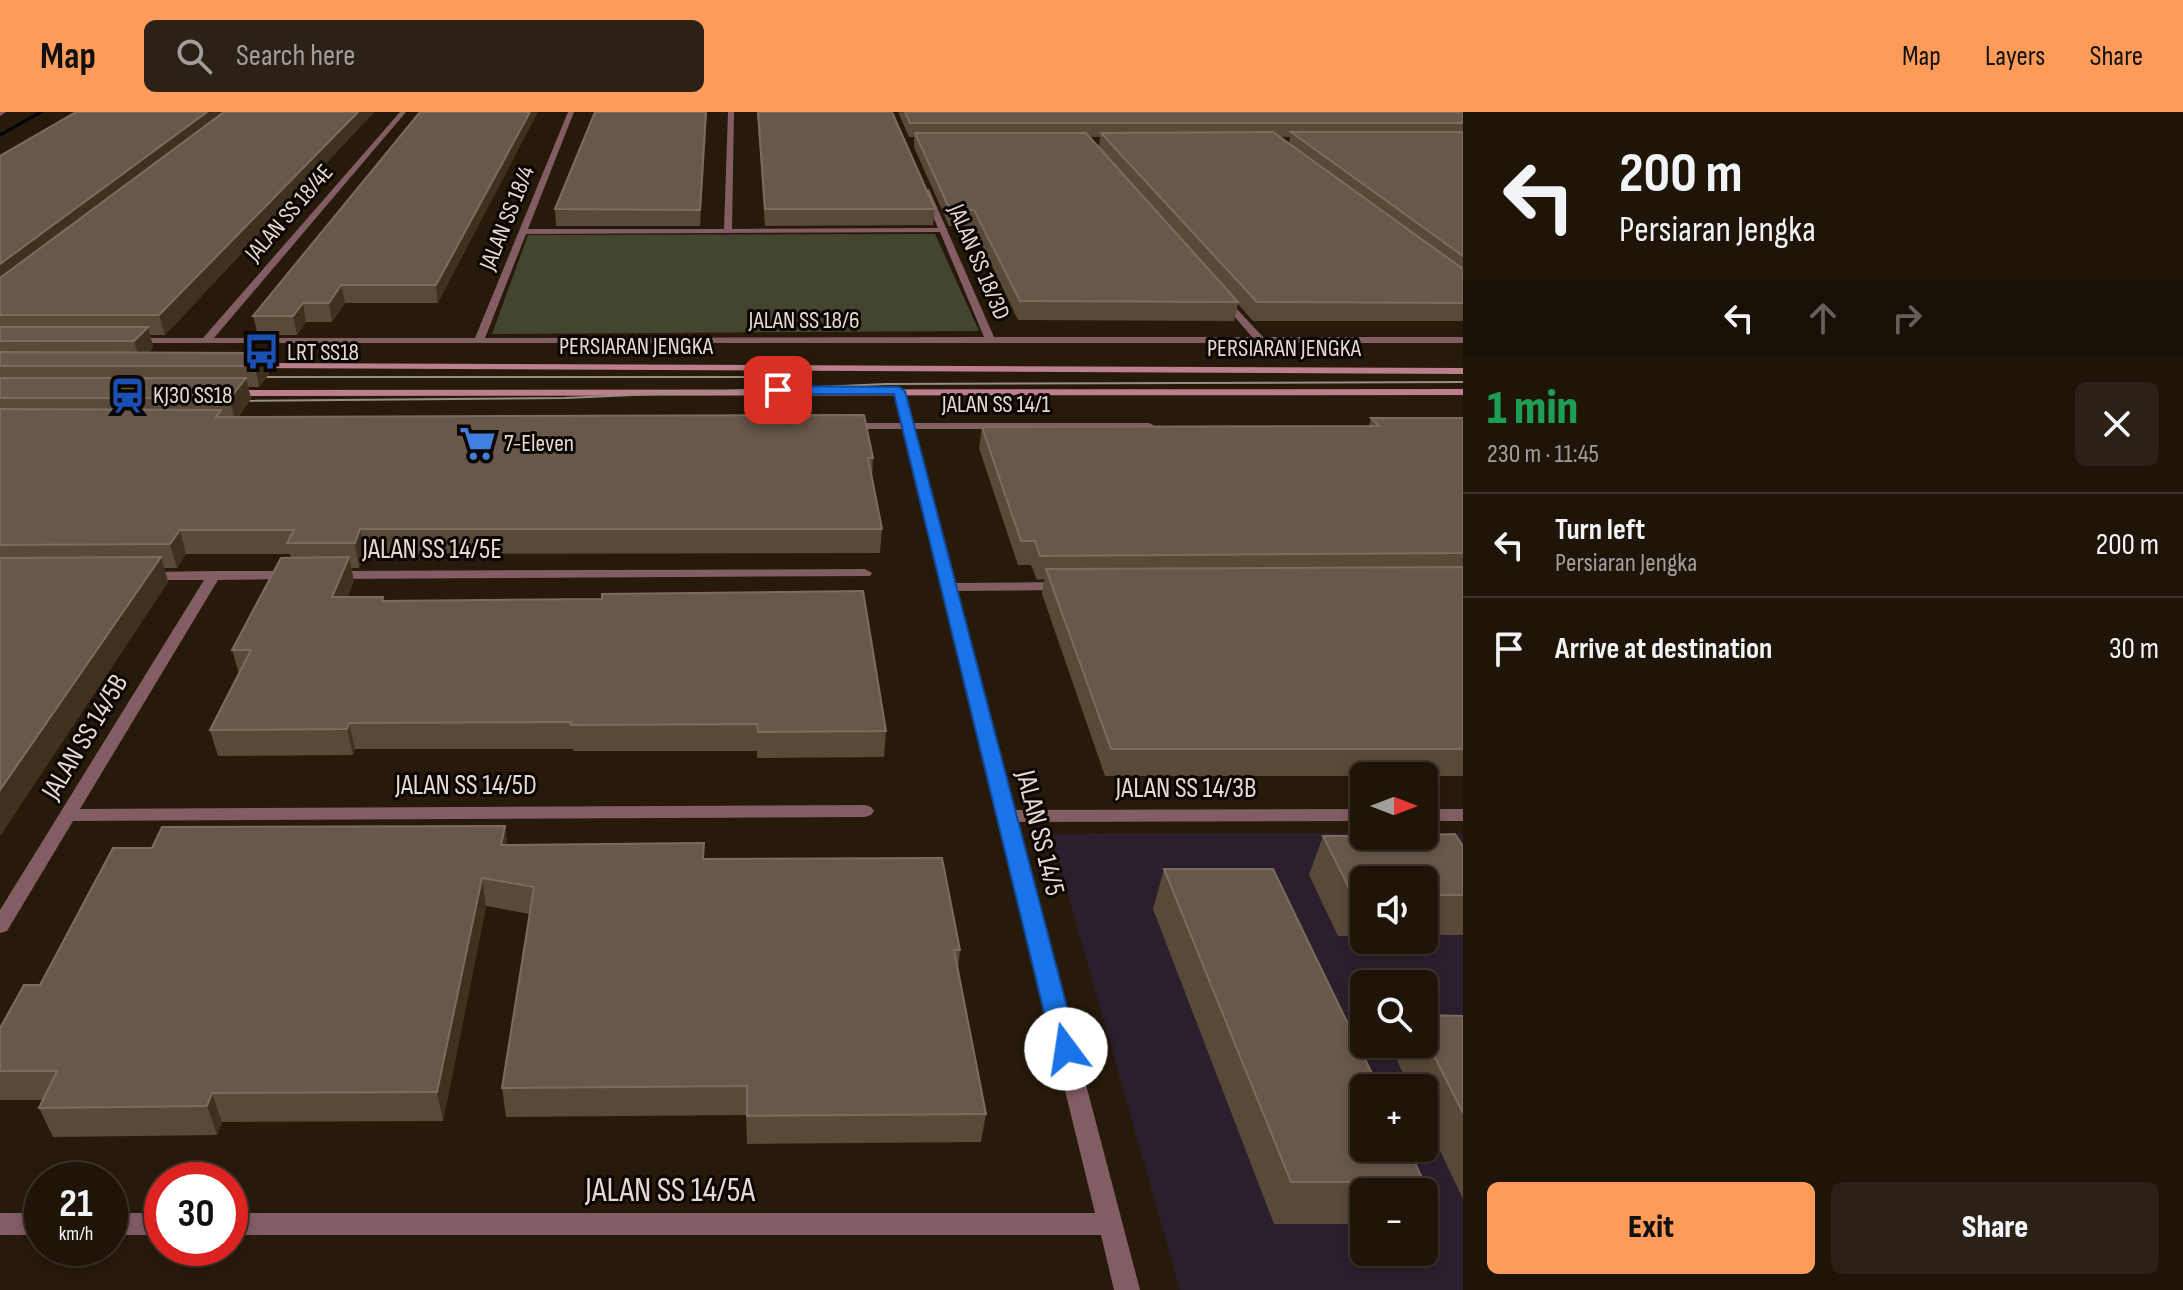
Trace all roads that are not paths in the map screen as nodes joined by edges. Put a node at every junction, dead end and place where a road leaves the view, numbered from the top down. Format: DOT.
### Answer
graph roads {
  1 [pos="403,112"];
  2 [pos="571,112"];
  3 [pos="731,112"];
  4 [pos="921,180"];
  5 [pos="943,230"];
  6 [pos="728,231"];
  7 [pos="523,232"];
  8 [pos="1219,293"];
  9 [pos="479,340"];
  10 [pos="990,340"];
  11 [pos="1260,340"];
  12 [pos="1463,340"];
  13 [pos="118,341"];
  14 [pos="206,341"];
  15 [pos="236,366"];
  16 [pos="1463,371"];
  17 [pos="899,391"];
  18 [pos="1463,392"];
  19 [pos="217,393"];
  20 [pos="830,426"];
  21 [pos="908,426"];
  22 [pos="1158,426"];
  23 [pos="865,573"];
  24 [pos="214,575"];
  25 [pos="126,576"];
  26 [pos="1074,586"];
  27 [pos="949,587"];
  28 [pos="865,811"];
  29 [pos="67,815"];
  30 [pos="1350,815"];
  31 [pos="1438,815"];
  32 [pos="1463,815"];
  33 [pos="1007,816"];
  34 [pos="0,926"];
  35 [pos="0,1224"];
  36 [pos="24,1224"];
  37 [pos="248,1224"];
  38 [pos="1110,1224"];
  39 [pos="1127,1290"];
  1 -- 14 [label="street, JALAN SS 18/4E"];
  2 -- 7 [label="street, JALAN SS 18/4"];
  3 -- 6 [label="street"];
  4 -- 5 [label="street, JALAN SS 18/3D"];
  5 -- 6 [label="street"];
  5 -- 10 [label="street, JALAN SS 18/3D"];
  6 -- 7 [label="street"];
  7 -- 9 [label="street, JALAN SS 18/4"];
  8 -- 11 [label="street"];
  9 -- 10 [label="street, JALAN SS 18/6"];
  9 -- 14 [label="street, JALAN SS 18/6"];
  10 -- 11 [label="street, JALAN SS 18/6"];
  11 -- 12 [label="street, JALAN SS 18/6"];
  13 -- 14 [label="street, JALAN SS 18/6"];
  15 -- 16 [label="main road, PERSIARAN JENGKA"];
  17 -- 18 [label="main road, PERSIARAN JENGKA"];
  17 -- 19 [label="main road, PERSIARAN JENGKA"];
  17 -- 21 [label="street, JALAN SS 14/5"];
  20 -- 21 [label="street, JALAN SS 14/1"];
  21 -- 22 [label="street, JALAN SS 14/1"];
  21 -- 27 [label="street, JALAN SS 14/5"];
  23 -- 24 [label="street, JALAN SS 14/5E"];
  24 -- 25 [label="street, JALAN SS 14/5E"];
  24 -- 29 [label="street, JALAN SS 14/5B"];
  26 -- 27 [label="street"];
  27 -- 33 [label="street, JALAN SS 14/5"];
  28 -- 29 [label="street, JALAN SS 14/5D"];
  29 -- 34 [label="street, JALAN SS 14/5B"];
  30 -- 33 [label="street, JALAN SS 14/3B"];
  31 -- 32 [label="street"];
  33 -- 38 [label="street, JALAN SS 14/5"];
  35 -- 36 [label="street"];
  37 -- 38 [label="street, JALAN SS 14/5A"];
  38 -- 39 [label="street, JALAN SS 14/5"];
}
